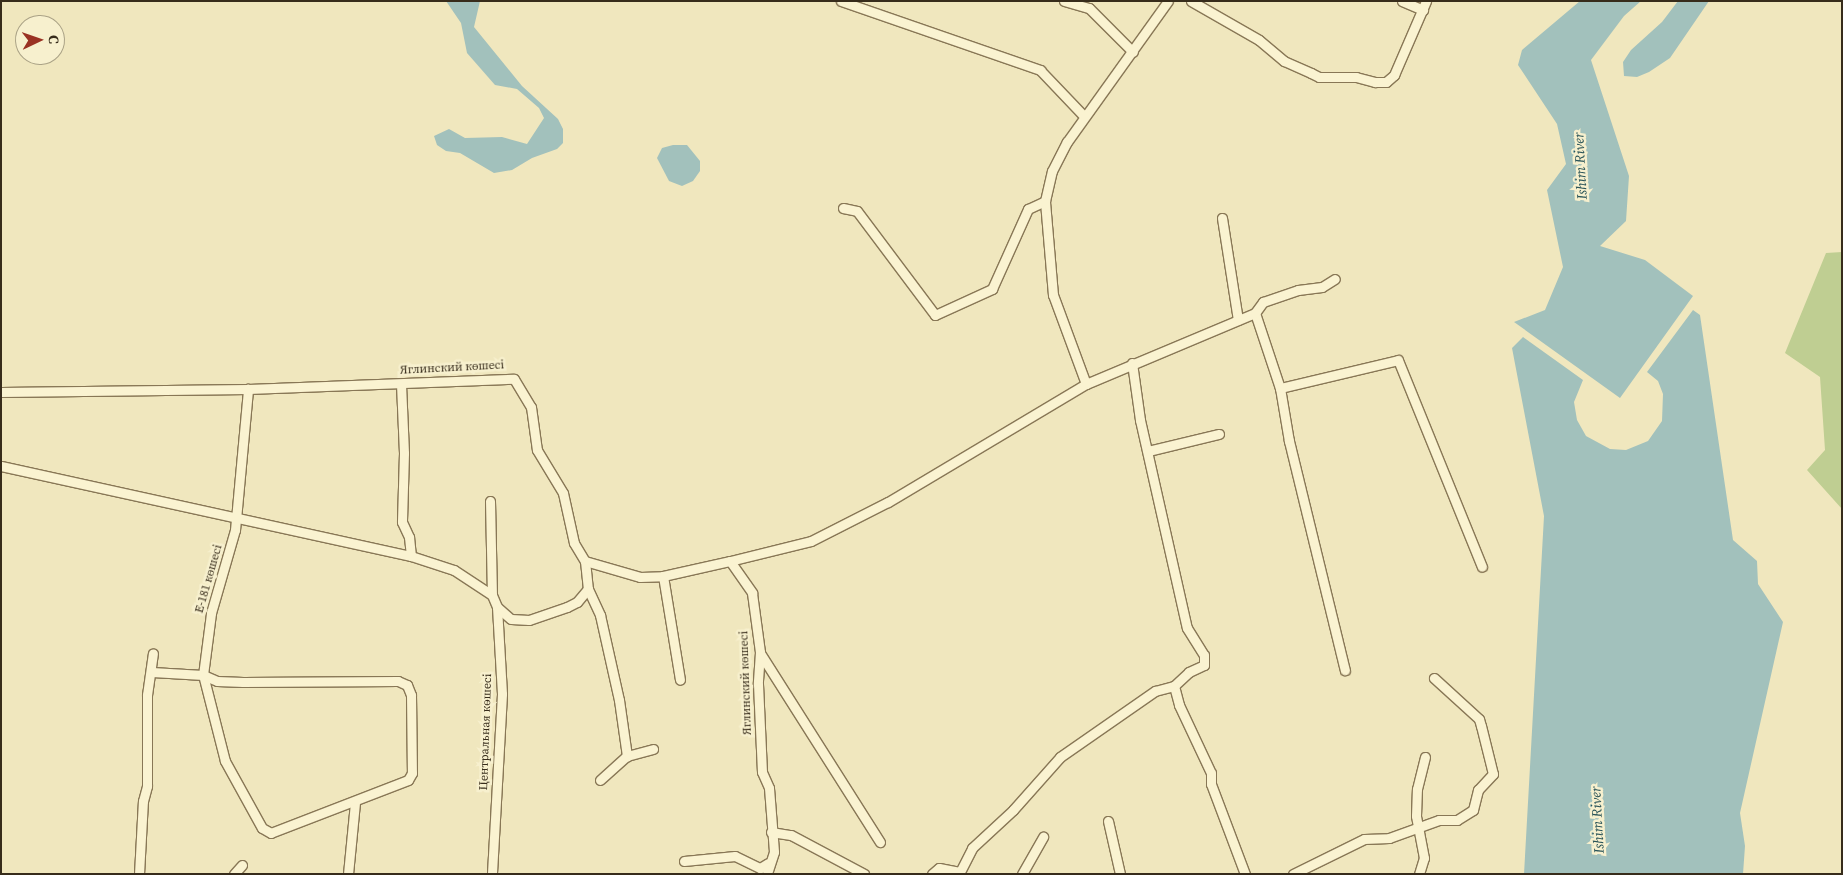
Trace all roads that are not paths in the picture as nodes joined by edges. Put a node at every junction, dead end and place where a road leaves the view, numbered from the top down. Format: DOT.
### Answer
graph roads {
  1 [pos="841,1"];
  2 [pos="1064,1"];
  3 [pos="1168,1"];
  4 [pos="1191,1"];
  5 [pos="1402,1"];
  6 [pos="1424,5"];
  7 [pos="1133,52"];
  8 [pos="1084,116"];
  9 [pos="1044,201"];
  10 [pos="843,208"];
  11 [pos="1222,218"];
  12 [pos="1335,279"];
  13 [pos="1255,313"];
  14 [pos="1238,320"];
  15 [pos="1132,363"];
  16 [pos="401,384"];
  17 [pos="1086,384"];
  18 [pos="1280,388"];
  19 [pos="248,389"];
  20 [pos="1,392"];
  21 [pos="1219,434"];
  22 [pos="1148,451"];
  23 [pos="1,466"];
  24 [pos="490,502"];
  25 [pos="234,520"];
  26 [pos="411,556"];
  27 [pos="584,561"];
  28 [pos="730,561"];
  29 [pos="1482,567"];
  30 [pos="663,576"];
  31 [pos="588,589"];
  32 [pos="492,595"];
  33 [pos="497,607"];
  34 [pos="760,652"];
  35 [pos="153,653"];
  36 [pos="1345,670"];
  37 [pos="152,672"];
  38 [pos="203,675"];
  39 [pos="1434,678"];
  40 [pos="680,680"];
  41 [pos="1174,686"];
  42 [pos="653,749"];
  43 [pos="627,756"];
  44 [pos="1425,757"];
  45 [pos="600,780"];
  46 [pos="355,803"];
  47 [pos="1108,821"];
  48 [pos="1419,830"];
  49 [pos="771,832"];
  50 [pos="1043,837"];
  51 [pos="880,842"];
  52 [pos="684,861"];
  53 [pos="768,863"];
  54 [pos="242,870"];
  55 [pos="961,873"];
  56 [pos="139,874"];
  57 [pos="234,874"];
  58 [pos="348,874"];
  59 [pos="492,874"];
  60 [pos="767,874"];
  61 [pos="864,874"];
  62 [pos="932,874"];
  63 [pos="1022,874"];
  64 [pos="1120,874"];
  65 [pos="1246,874"];
  66 [pos="1293,874"];
  67 [pos="1419,874"];
  1 -- 8 [label="street"];
  2 -- 7 [label="street"];
  3 -- 7 [label="street"];
  4 -- 6 [label="street"];
  5 -- 6 [label="street"];
  7 -- 8 [label="street"];
  8 -- 9 [label="street"];
  9 -- 10 [label="street"];
  9 -- 17 [label="street"];
  11 -- 14 [label="street"];
  12 -- 13 [label="street"];
  13 -- 14 [label="street"];
  13 -- 18 [label="street"];
  14 -- 15 [label="street"];
  15 -- 17 [label="street"];
  15 -- 22 [label="street"];
  16 -- 19 [label="street, Яглинский көшесі"];
  16 -- 26 [label="street"];
  16 -- 27 [label="street, Яглинский көшесі"];
  17 -- 28 [label="street"];
  18 -- 29 [label="street"];
  18 -- 36 [label="street"];
  19 -- 20 [label="street, Яглинский көшесі"];
  19 -- 25 [label="street, Е-181 көшесі"];
  21 -- 22 [label="street"];
  22 -- 41 [label="street"];
  23 -- 25 [label="street"];
  24 -- 32 [label="street, Центральная көшесі"];
  25 -- 26 [label="street"];
  25 -- 38 [label="street, Е-181 көшесі"];
  26 -- 32 [label="street"];
  27 -- 30 [label="street"];
  27 -- 31 [label="street, Яглинский көшесі"];
  28 -- 30 [label="street"];
  28 -- 34 [label="street, Яглинский көшесі"];
  30 -- 40 [label="street"];
  31 -- 33 [label="street"];
  31 -- 43 [label="street, Яглинский көшесі"];
  32 -- 33 [label="street, Центральная көшесі"];
  33 -- 59 [label="street, Центральная көшесі"];
  34 -- 49 [label="street, Яглинский көшесі"];
  34 -- 51 [label="street"];
  35 -- 37 [label="street"];
  37 -- 38 [label="street"];
  37 -- 56 [label="street"];
  38 -- 46 [label="street, Е-181 көшесі"];
  38 -- 46 [label="street"];
  39 -- 48 [label="street"];
  41 -- 55 [label="street"];
  41 -- 65 [label="street"];
  42 -- 43 [label="street"];
  43 -- 45 [label="street"];
  44 -- 48 [label="street"];
  46 -- 58 [label="street"];
  47 -- 64 [label="street"];
  48 -- 66 [label="street"];
  48 -- 67 [label="street"];
  49 -- 53 [label="street, Яглинский көшесі"];
  49 -- 61 [label="street"];
  50 -- 63 [label="street"];
  52 -- 53 [label="street"];
  53 -- 60 [label="street, Яглинский көшесі"];
  54 -- 57 [label="street"];
  55 -- 62 [label="street"];
}
